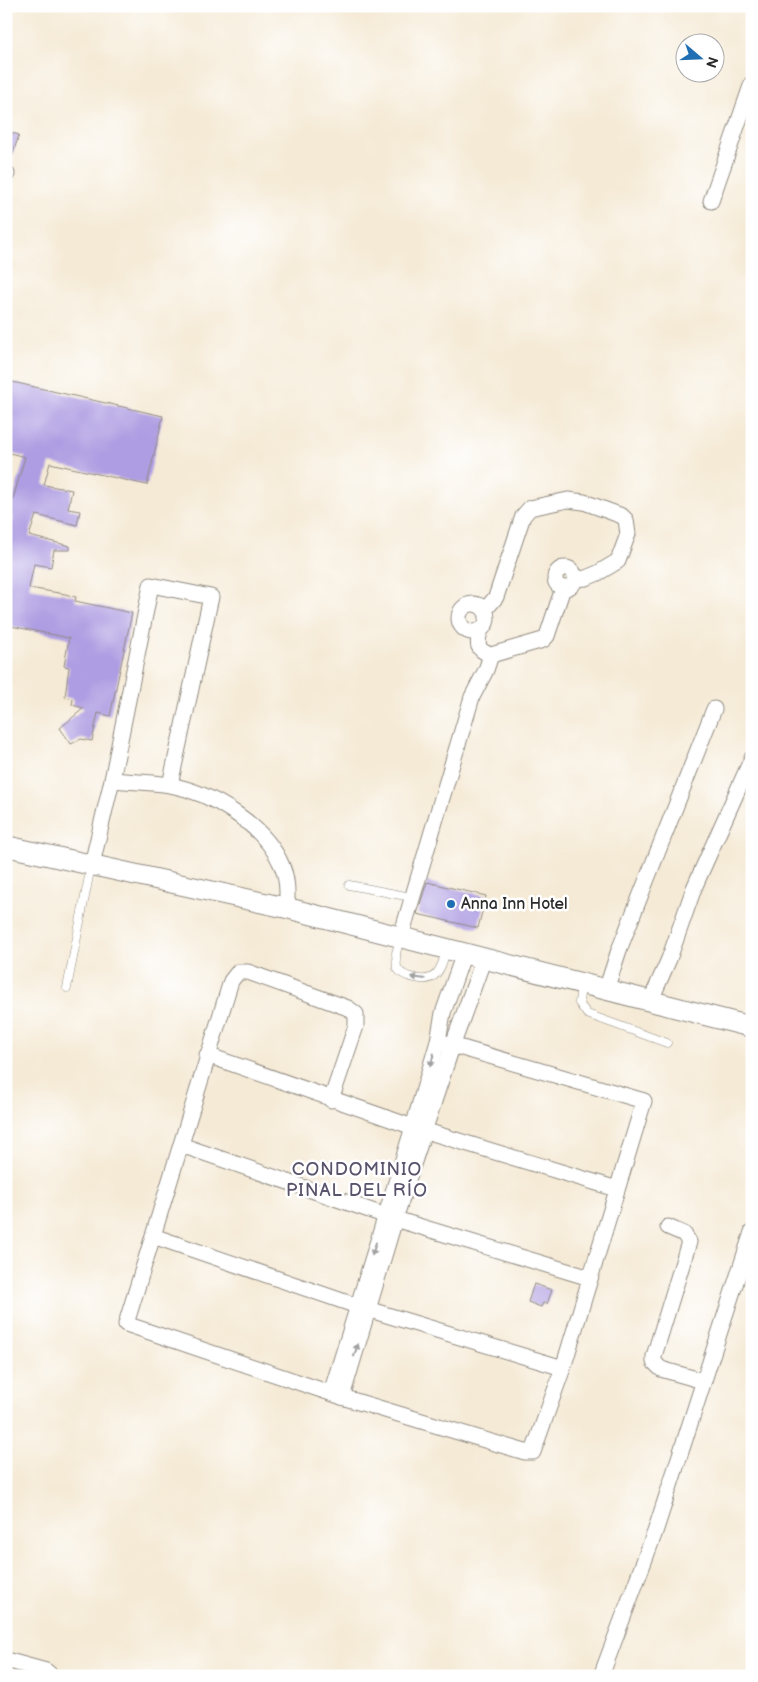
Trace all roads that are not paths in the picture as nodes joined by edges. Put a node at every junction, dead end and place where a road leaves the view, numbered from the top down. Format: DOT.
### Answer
graph roads {
  1 [pos="752,83"];
  2 [pos="710,201"];
  3 [pos="485,610"];
  4 [pos="480,630"];
  5 [pos="491,655"];
  6 [pos="714,709"];
  7 [pos="752,758"];
  8 [pos="112,780"];
  9 [pos="170,785"];
  10 [pos="6,846"];
  11 [pos="92,864"];
  12 [pos="349,884"];
  13 [pos="411,897"];
  14 [pos="287,908"];
  15 [pos="401,936"];
  16 [pos="455,950"];
  17 [pos="484,958"];
  18 [pos="581,984"];
  19 [pos="67,988"];
  20 [pos="452,989"];
  21 [pos="606,990"];
  22 [pos="470,995"];
  23 [pos="650,1002"];
  24 [pos="752,1027"];
  25 [pos="438,1041"];
  26 [pos="667,1043"];
  27 [pos="453,1044"];
  28 [pos="207,1056"];
  29 [pos="331,1100"];
  30 [pos="418,1129"];
  31 [pos="181,1145"];
  32 [pos="617,1189"];
  33 [pos="390,1217"];
  34 [pos="668,1227"];
  35 [pos="752,1232"];
  36 [pos="153,1236"];
  37 [pos="590,1278"];
  38 [pos="363,1307"];
  39 [pos="563,1368"];
  40 [pos="703,1381"];
  41 [pos="336,1395"];
  42 [pos="6,1660"];
  43 [pos="33,1671"];
  44 [pos="52,1676"];
  45 [pos="601,1676"];
  1 -- 2 [label="street"];
  3 -- 4 [label="street"];
  3 -- 4 [label="street"];
  3 -- 5 [label="street"];
  4 -- 5 [label="street"];
  5 -- 13 [label="street"];
  6 -- 21 [label="street"];
  7 -- 23 [label="street"];
  8 -- 9 [label="street"];
  8 -- 9 [label="street"];
  8 -- 11 [label="street"];
  9 -- 14 [label="street"];
  10 -- 11 [label="main road"];
  11 -- 14 [label="main road"];
  11 -- 19 [label="lane"];
  12 -- 13 [label="lane"];
  13 -- 15 [label="street"];
  14 -- 15 [label="main road"];
  15 -- 16 [label="main road"];
  16 -- 15 [label="lane, one-way"];
  16 -- 17 [label="main road"];
  16 -- 20 [label="street"];
  17 -- 18 [label="main road"];
  17 -- 22 [label="street"];
  18 -- 21 [label="main road"];
  18 -- 26 [label="lane"];
  20 -- 22 [label="street"];
  20 -- 25 [label="street"];
  21 -- 23 [label="main road"];
  22 -- 27 [label="street"];
  23 -- 24 [label="main road"];
  25 -- 27 [label="street"];
  25 -- 30 [label="street, one-way"];
  27 -- 30 [label="street"];
  27 -- 32 [label="street"];
  28 -- 29 [label="street"];
  28 -- 29 [label="street"];
  28 -- 31 [label="street"];
  29 -- 30 [label="street"];
  30 -- 32 [label="street"];
  30 -- 33 [label="street"];
  31 -- 33 [label="street"];
  31 -- 36 [label="street"];
  32 -- 37 [label="street"];
  33 -- 37 [label="street"];
  33 -- 38 [label="street"];
  34 -- 40 [label="street"];
  35 -- 40 [label="street"];
  36 -- 38 [label="street"];
  36 -- 41 [label="street"];
  37 -- 39 [label="street"];
  38 -- 39 [label="street"];
  38 -- 41 [label="street"];
  39 -- 41 [label="street"];
  40 -- 45 [label="street"];
  42 -- 43 [label="street"];
  43 -- 44 [label="street"];
}
